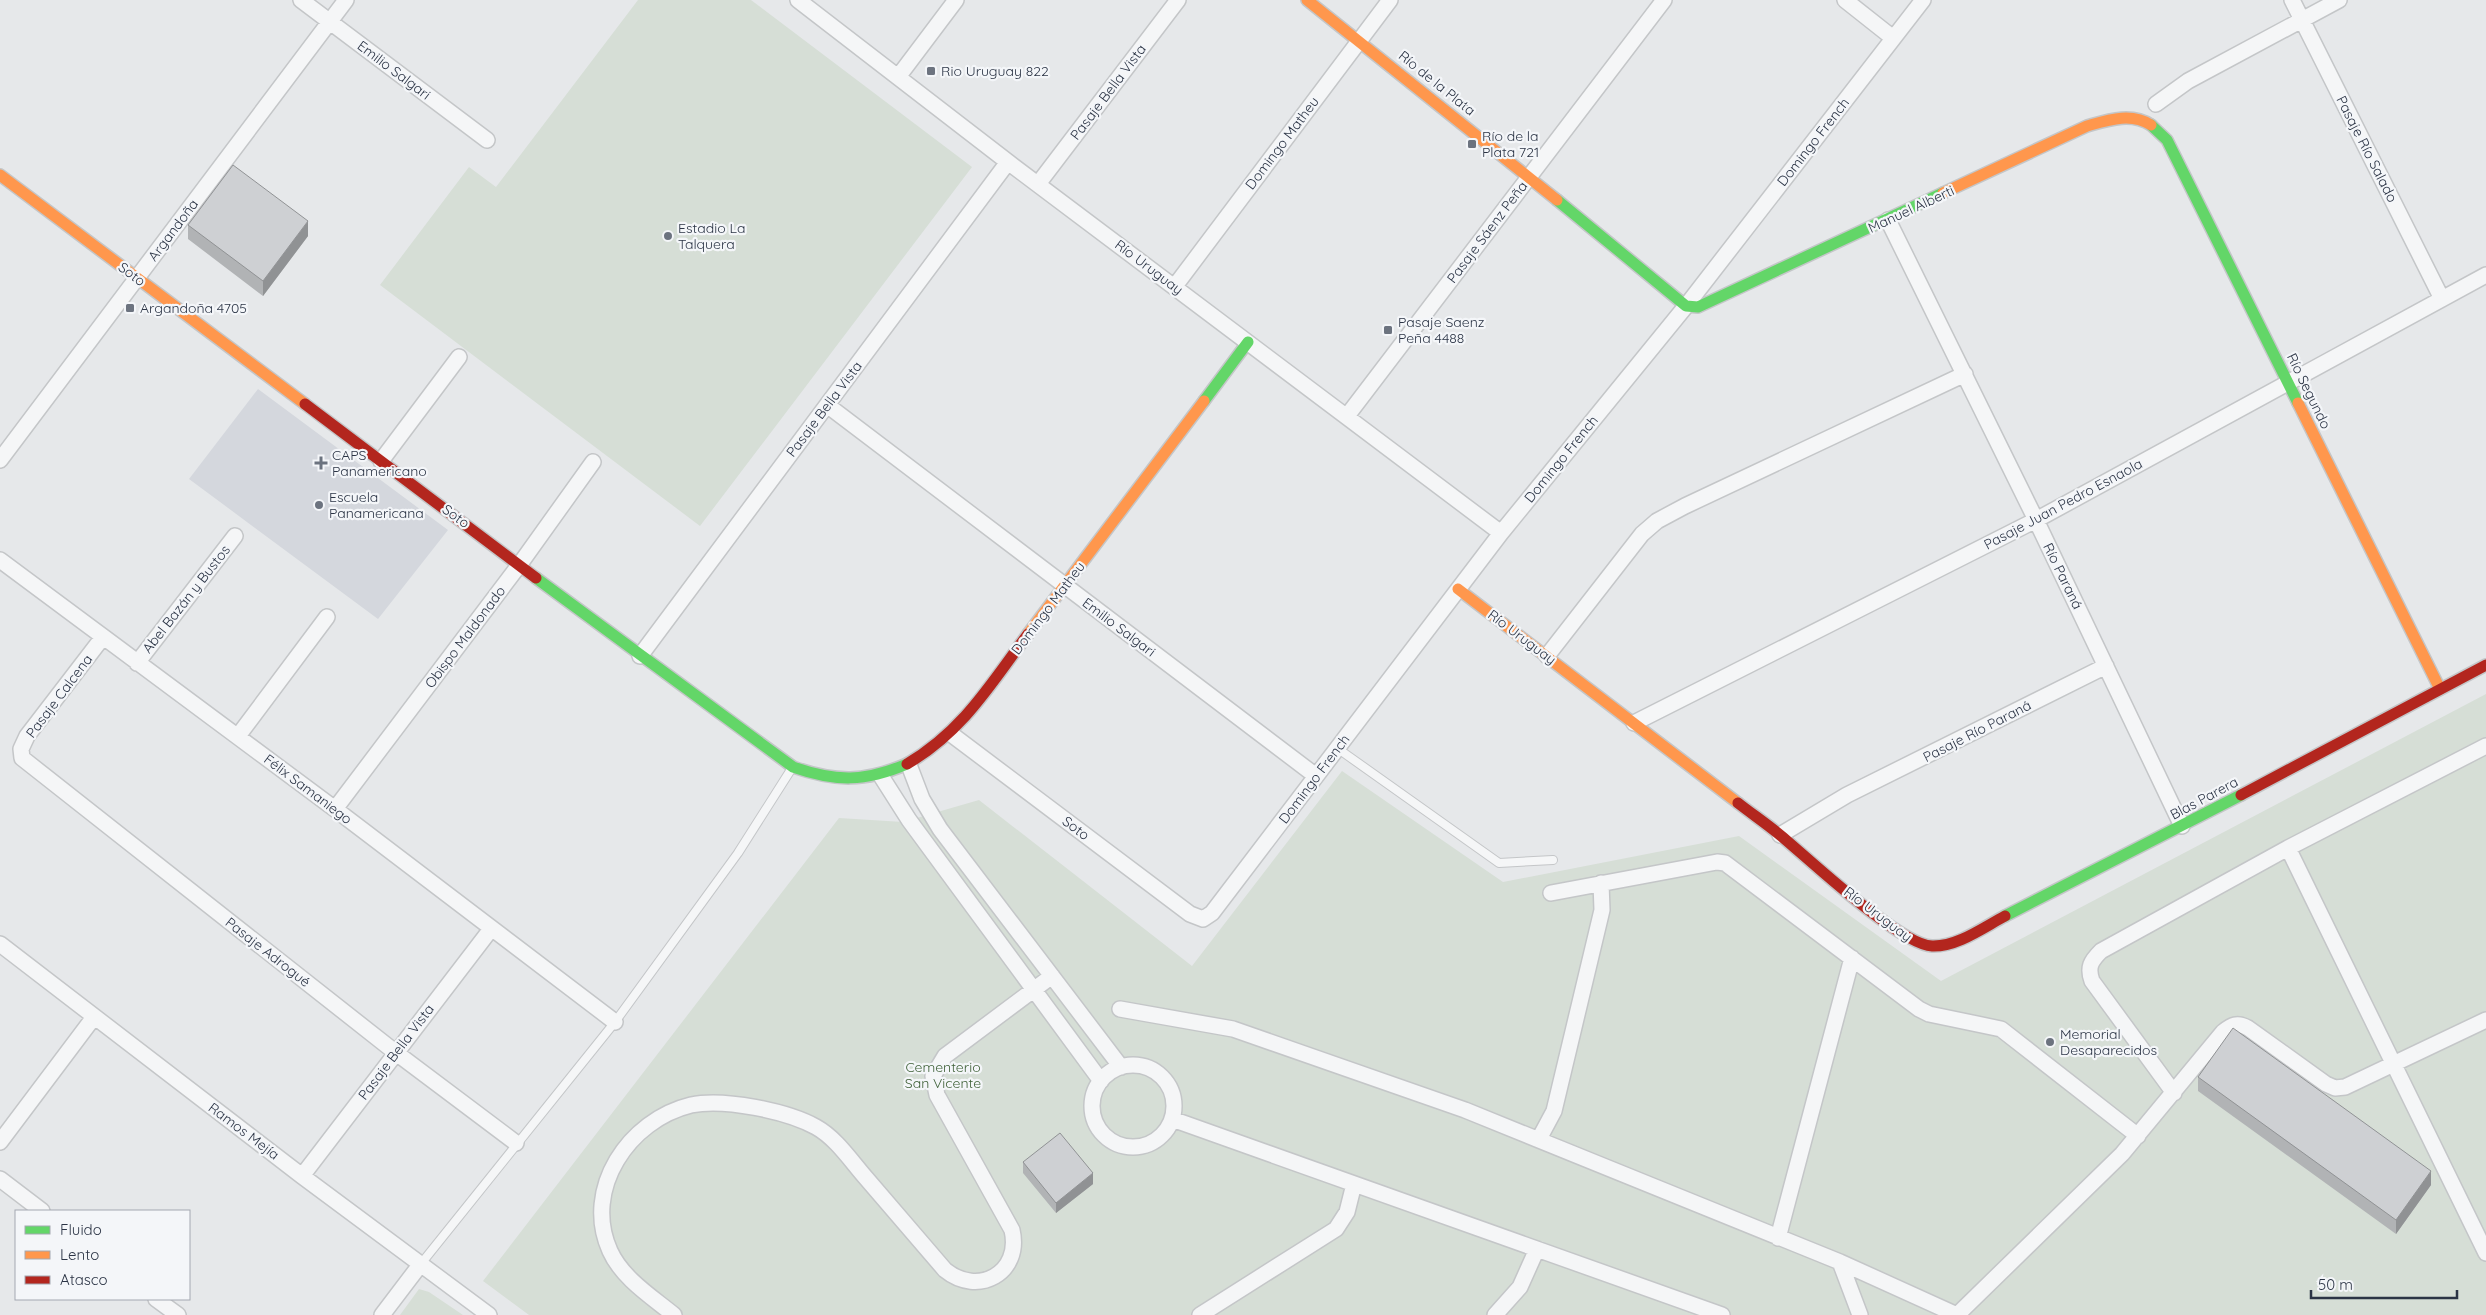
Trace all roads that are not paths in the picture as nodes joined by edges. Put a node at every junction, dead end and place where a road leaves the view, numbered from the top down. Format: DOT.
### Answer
graph roads {
  1 [pos="301,0"];
  2 [pos="346,0"];
  3 [pos="798,0"];
  4 [pos="956,0"];
  5 [pos="1178,0"];
  6 [pos="1307,0"];
  7 [pos="1390,0"];
  8 [pos="1664,0"];
  9 [pos="1845,0"];
  10 [pos="1923,0"];
  11 [pos="2292,0"];
  12 [pos="2339,0"];
  13 [pos="2302,18"];
  14 [pos="330,22"];
  15 [pos="1893,38"];
  16 [pos="1359,40"];
  17 [pos="898,77"];
  18 [pos="2156,104"];
  19 [pos="2139,118"];
  20 [pos="487,140"];
  21 [pos="1008,162"];
  22 [pos="0,175"];
  23 [pos="1529,177"];
  24 [pos="1038,184"];
  25 [pos="1888,220"];
  26 [pos="2486,275"];
  27 [pos="137,278"];
  28 [pos="1174,286"];
  29 [pos="2442,299"];
  30 [pos="1686,306"];
  31 [pos="1248,342"];
  32 [pos="459,357"];
  33 [pos="1965,374"];
  34 [pos="2289,383"];
  35 [pos="827,405"];
  36 [pos="1346,416"];
  37 [pos="0,460"];
  38 [pos="381,461"];
  39 [pos="593,462"];
  40 [pos="2036,520"];
  41 [pos="1501,533"];
  42 [pos="235,536"];
  43 [pos="0,560"];
  44 [pos="520,564"];
  45 [pos="1064,585"];
  46 [pos="1458,589"];
  47 [pos="327,618"];
  48 [pos="103,637"];
  49 [pos="640,656"];
  50 [pos="1547,656"];
  51 [pos="138,662"];
  52 [pos="2106,666"];
  53 [pos="2486,666"];
  54 [pos="2440,689"];
  55 [pos="1634,724"];
  56 [pos="952,734"];
  57 [pos="238,736"];
  58 [pos="2486,746"];
  59 [pos="1337,748"];
  60 [pos="22,758"];
  61 [pos="909,765"];
  62 [pos="793,767"];
  63 [pos="881,776"];
  64 [pos="1316,776"];
  65 [pos="336,809"];
  66 [pos="2182,826"];
  67 [pos="1780,835"];
  68 [pos="2288,848"];
  69 [pos="1553,860"];
  70 [pos="1601,883"];
  71 [pos="1551,893"];
  72 [pos="1203,919"];
  73 [pos="491,929"];
  74 [pos="0,944"];
  75 [pos="1932,946"];
  76 [pos="1852,958"];
  77 [pos="1052,976"];
  78 [pos="1033,990"];
  79 [pos="1120,1009"];
  80 [pos="94,1017"];
  81 [pos="2486,1020"];
  82 [pos="615,1022"];
  83 [pos="395,1052"];
  84 [pos="2395,1064"];
  85 [pos="1121,1067"];
  86 [pos="1101,1081"];
  87 [pos="2174,1093"];
  88 [pos="1172,1119"];
  89 [pos="2138,1136"];
  90 [pos="1539,1139"];
  91 [pos="0,1142"];
  92 [pos="516,1143"];
  93 [pos="302,1176"];
  94 [pos="0,1179"];
  95 [pos="1354,1184"];
  96 [pos="41,1210"];
  97 [pos="1778,1238"];
  98 [pos="1538,1249"];
  99 [pos="2486,1253"];
  100 [pos="1840,1262"];
  101 [pos="420,1265"];
  102 [pos="157,1300"];
  103 [pos="1706,1312"];
  104 [pos="178,1315"];
  105 [pos="382,1315"];
  106 [pos="489,1315"];
  107 [pos="674,1315"];
  108 [pos="1200,1315"];
  109 [pos="1495,1315"];
  110 [pos="1722,1315"];
  111 [pos="1860,1315"];
  112 [pos="1957,1315"];
  1 -- 14 [label="street, Emilio Salgari"];
  2 -- 14 [label="street, Argandoña"];
  3 -- 17 [label="street, Río Uruguay"];
  4 -- 17 [label="street"];
  5 -- 24 [label="street, Pasaje Bella Vista"];
  6 -- 16 [label="street, Río de la Plata"];
  7 -- 16 [label="street, Domingo Matheu"];
  8 -- 23 [label="street, Pasaje Sáenz Peña"];
  9 -- 15 [label="street"];
  10 -- 15 [label="street, Domingo French"];
  11 -- 13 [label="street, Pasaje Río Salado"];
  12 -- 13 [label="street"];
  13 -- 18 [label="street"];
  13 -- 29 [label="street, Pasaje Río Salado"];
  14 -- 20 [label="street, Emilio Salgari"];
  14 -- 27 [label="street, Argandoña"];
  15 -- 30 [label="street, Domingo French"];
  16 -- 23 [label="street, Río de la Plata"];
  16 -- 28 [label="street, Domingo Matheu"];
  17 -- 21 [label="street, Río Uruguay"];
  19 -- 25 [label="street, Manuel Alberti"];
  19 -- 34 [label="street, Río Segundo"];
  21 -- 24 [label="street, Río Uruguay"];
  21 -- 35 [label="street, Pasaje Bella Vista"];
  22 -- 27 [label="street, Soto"];
  23 -- 30 [label="street, Río de la Plata"];
  23 -- 36 [label="street, Pasaje Sáenz Peña"];
  24 -- 28 [label="street, Río Uruguay"];
  25 -- 30 [label="street, Manuel Alberti"];
  25 -- 33 [label="street, Río Paraná"];
  26 -- 29 [label="street, Pasaje Juan Pedro Esnaola"];
  27 -- 37 [label="street, Argandoña"];
  27 -- 38 [label="street, Soto"];
  28 -- 31 [label="street, Río Uruguay"];
  29 -- 34 [label="street, Pasaje Juan Pedro Esnaola"];
  30 -- 41 [label="street, Domingo French"];
  31 -- 36 [label="street, Río Uruguay"];
  31 -- 45 [label="street, Domingo Matheu"];
  32 -- 38 [label="street"];
  33 -- 40 [label="street, Río Paraná"];
  33 -- 50 [label="street"];
  34 -- 40 [label="street, Pasaje Juan Pedro Esnaola"];
  34 -- 54 [label="street, Río Segundo"];
  35 -- 45 [label="street, Emilio Salgari"];
  35 -- 49 [label="street, Pasaje Bella Vista"];
  36 -- 41 [label="street, Río Uruguay"];
  38 -- 44 [label="street, Soto"];
  39 -- 44 [label="street, Obispo Maldonado"];
  40 -- 52 [label="street, Río Paraná"];
  40 -- 55 [label="street, Pasaje Juan Pedro Esnaola"];
  41 -- 46 [label="street, Domingo French"];
  42 -- 51 [label="street, Abel Bazán y Bustos"];
  43 -- 48 [label="street, Félix Samaniego"];
  44 -- 49 [label="street, Soto"];
  44 -- 65 [label="street, Obispo Maldonado"];
  45 -- 56 [label="street, Domingo Matheu"];
  45 -- 64 [label="street, Emilio Salgari"];
  46 -- 50 [label="street, Río Uruguay"];
  46 -- 59 [label="street, Domingo French"];
  47 -- 57 [label="street"];
  48 -- 51 [label="street, Félix Samaniego"];
  48 -- 60 [label="street, Pasaje Calcena"];
  49 -- 62 [label="street, Soto"];
  50 -- 55 [label="street, Río Uruguay"];
  51 -- 57 [label="street, Félix Samaniego"];
  52 -- 66 [label="street, Río Paraná"];
  52 -- 67 [label="street, Pasaje Río Paraná"];
  53 -- 54 [label="street, Blas Parera"];
  54 -- 66 [label="street, Blas Parera"];
  55 -- 67 [label="street, Río Uruguay"];
  56 -- 61 [label="street, Domingo Matheu"];
  56 -- 72 [label="street, Soto"];
  57 -- 65 [label="street, Félix Samaniego"];
  58 -- 68 [label="street"];
  59 -- 64 [label="street, Domingo French"];
  59 -- 69 [label="lane"];
  60 -- 83 [label="street, Pasaje Adrogué"];
  61 -- 63 [label="street, Domingo Matheu"];
  61 -- 77 [label="street"];
  62 -- 63 [label="street, Domingo Matheu"];
  62 -- 82 [label="lane"];
  63 -- 78 [label="street"];
  64 -- 72 [label="street, Domingo French"];
  65 -- 73 [label="street, Félix Samaniego"];
  66 -- 75 [label="street, Blas Parera"];
  67 -- 75 [label="street, Río Uruguay"];
  68 -- 84 [label="street"];
  68 -- 87 [label="street"];
  70 -- 71 [label="street"];
  70 -- 76 [label="street"];
  70 -- 90 [label="street"];
  73 -- 82 [label="street, Félix Samaniego"];
  73 -- 83 [label="street, Pasaje Bella Vista"];
  74 -- 80 [label="street, Ramos Mejía"];
  76 -- 89 [label="street"];
  76 -- 97 [label="street"];
  77 -- 78 [label="street"];
  77 -- 85 [label="street"];
  78 -- 86 [label="street"];
  78 -- 107 [label="street"];
  79 -- 90 [label="street"];
  80 -- 91 [label="street"];
  80 -- 93 [label="street, Ramos Mejía"];
  81 -- 84 [label="street"];
  82 -- 92 [label="lane"];
  83 -- 92 [label="street, Pasaje Adrogué"];
  83 -- 93 [label="street, Pasaje Bella Vista"];
  84 -- 87 [label="street"];
  84 -- 99 [label="street"];
  85 -- 86 [label="street"];
  85 -- 88 [label="street"];
  86 -- 88 [label="street"];
  87 -- 89 [label="street"];
  88 -- 95 [label="street"];
  89 -- 112 [label="street"];
  90 -- 97 [label="street"];
  92 -- 101 [label="lane"];
  93 -- 101 [label="street, Ramos Mejía"];
  94 -- 96 [label="street"];
  95 -- 98 [label="street"];
  95 -- 108 [label="street"];
  97 -- 100 [label="street"];
  98 -- 103 [label="street"];
  98 -- 109 [label="street"];
  100 -- 111 [label="street"];
  100 -- 112 [label="street"];
  101 -- 105 [label="street"];
  101 -- 106 [label="street, Ramos Mejía"];
  102 -- 104 [label="street"];
  103 -- 110 [label="street"];
}
